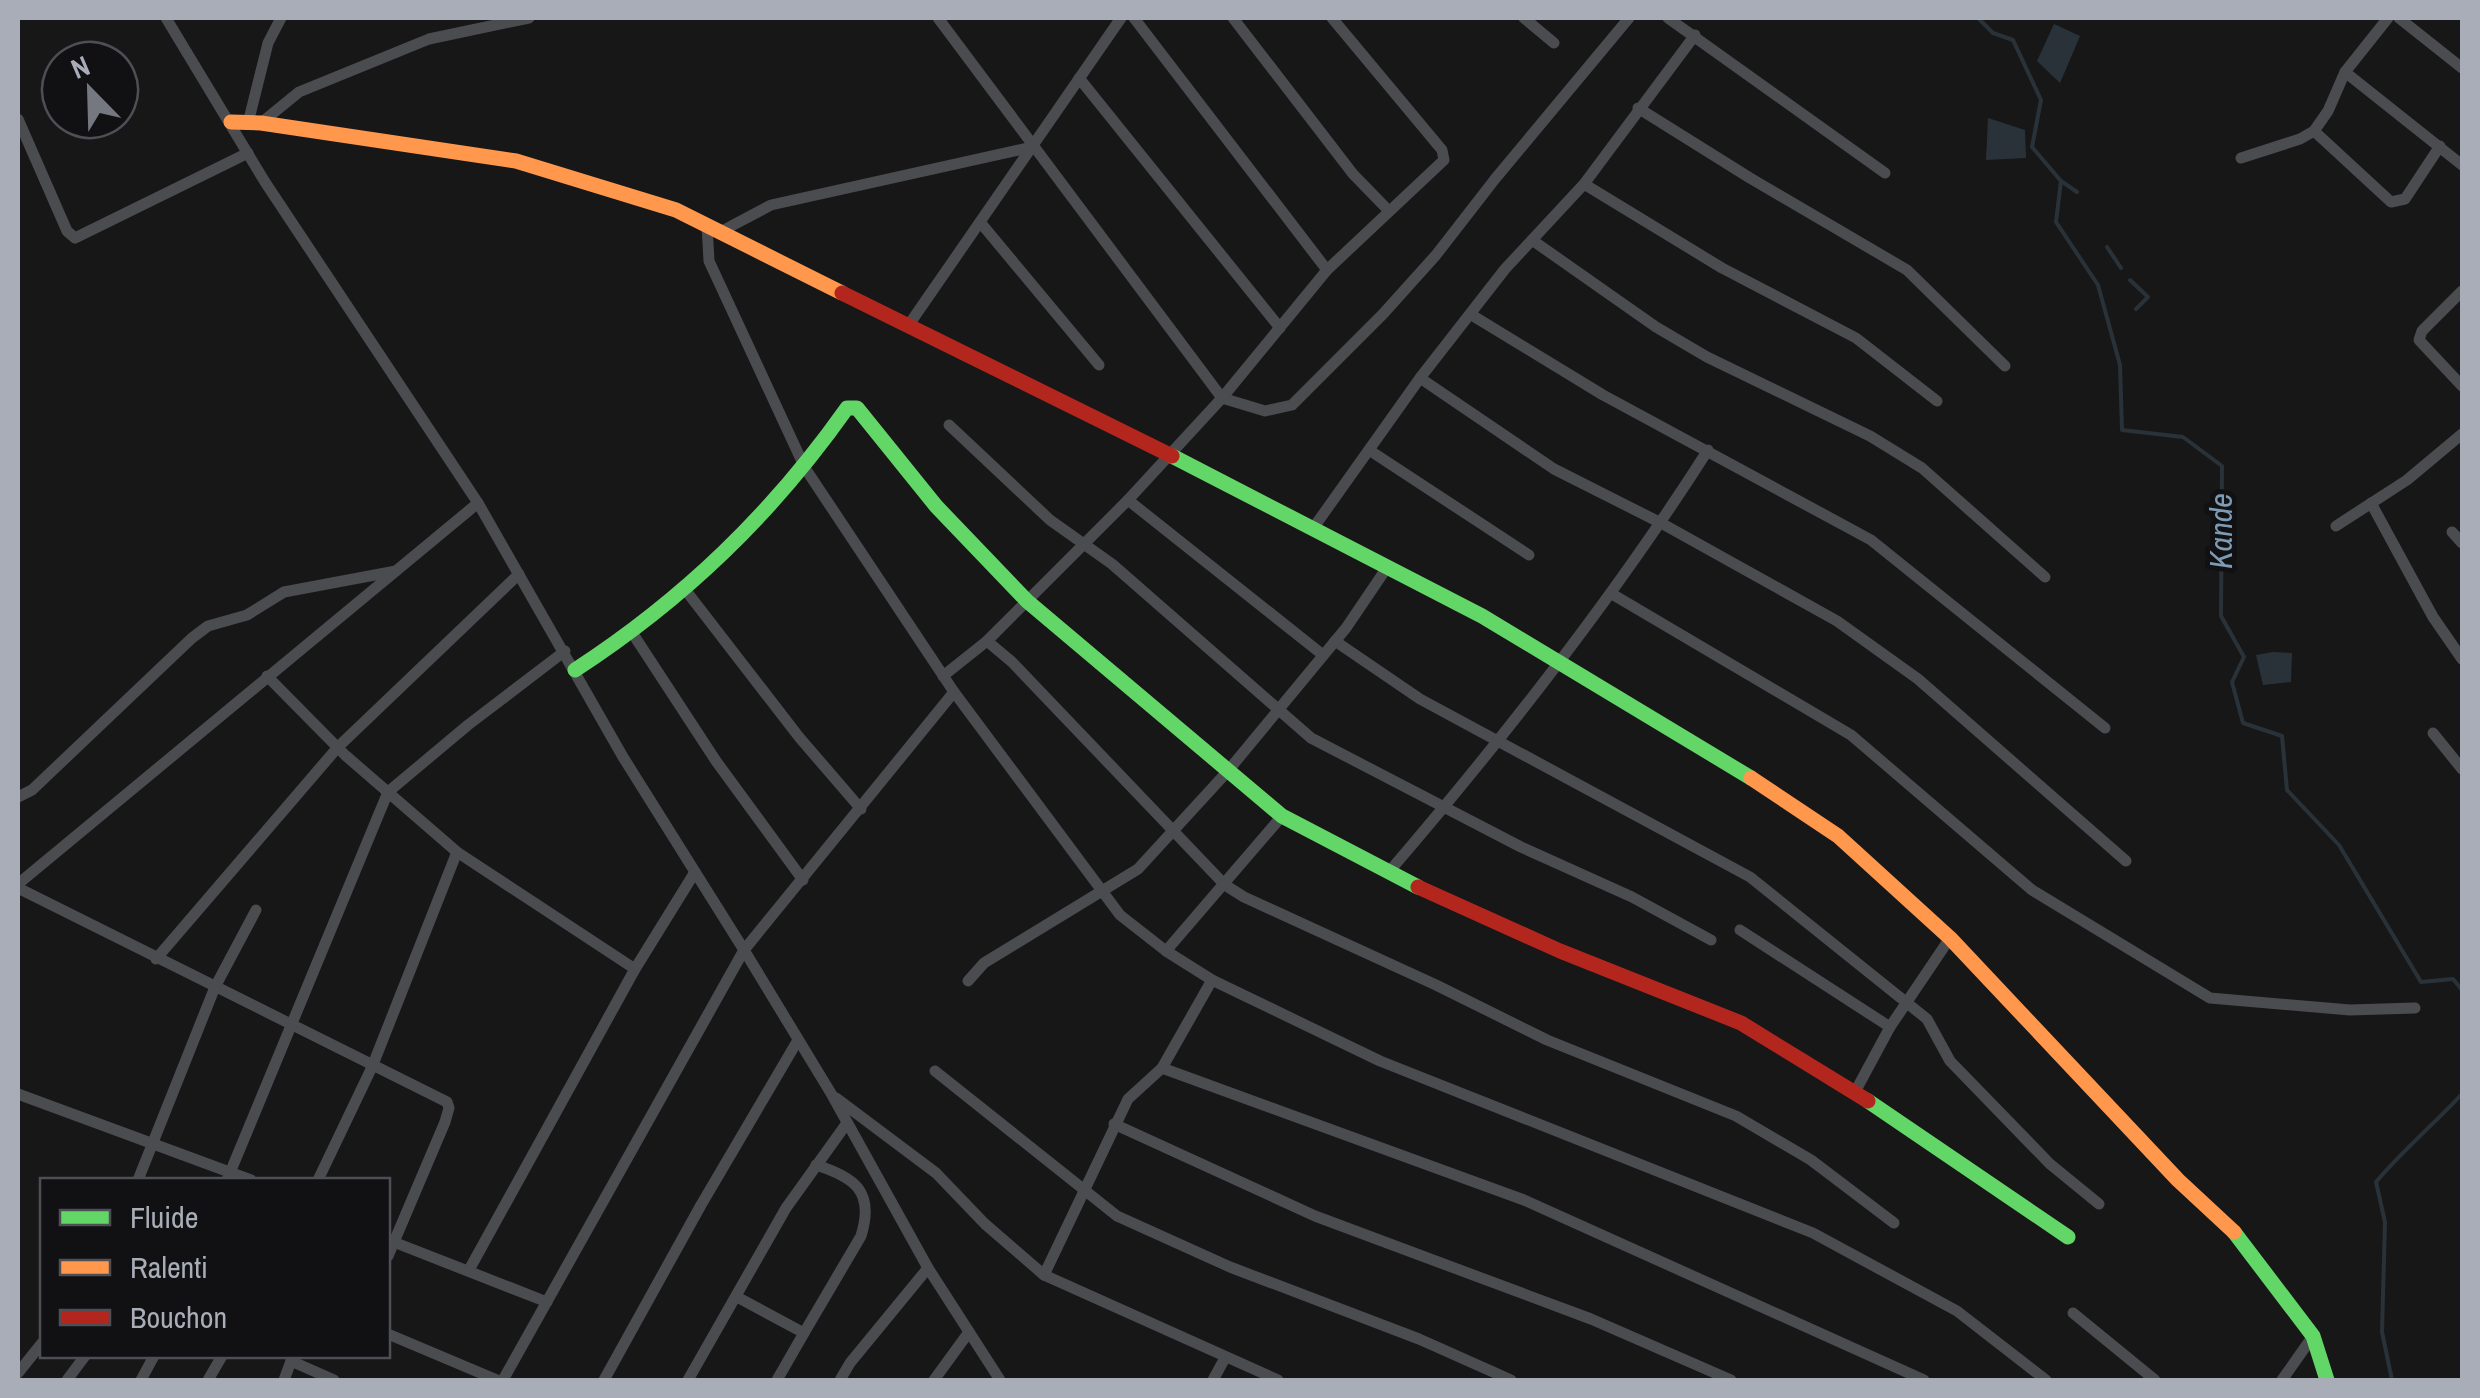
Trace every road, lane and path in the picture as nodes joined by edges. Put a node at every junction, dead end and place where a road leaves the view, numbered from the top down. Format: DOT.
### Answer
graph roads {
  1 [pos="166,18"];
  2 [pos="281,18"];
  3 [pos="529,18"];
  4 [pos="938,18"];
  5 [pos="1120,18"];
  6 [pos="1134,18"];
  7 [pos="1234,18"];
  8 [pos="1332,18"];
  9 [pos="1524,18"];
  10 [pos="1628,18"];
  11 [pos="1668,18"];
  12 [pos="2388,18"];
  13 [pos="2399,18"];
  14 [pos="1694,35"];
  15 [pos="1554,43"];
  16 [pos="2462,68"];
  17 [pos="2346,72"];
  18 [pos="1079,78"];
  19 [pos="1638,108"];
  20 [pos="18,118"];
  21 [pos="247,123"];
  22 [pos="2314,131"];
  23 [pos="2440,146"];
  24 [pos="1032,147"];
  25 [pos="248,152"];
  26 [pos="2241,158"];
  27 [pos="2462,165"];
  28 [pos="1885,174"];
  29 [pos="1584,184"];
  30 [pos="1389,211"];
  31 [pos="980,222"];
  32 [pos="713,228"];
  33 [pos="1532,240"];
  34 [pos="1327,270"];
  35 [pos="2462,292"];
  36 [pos="1470,314"];
  37 [pos="908,326"];
  38 [pos="1280,328"];
  39 [pos="1100,366"];
  40 [pos="2005,366"];
  41 [pos="1420,378"];
  42 [pos="2462,386"];
  43 [pos="1222,398"];
  44 [pos="1938,401"];
  45 [pos="949,425"];
  46 [pos="2462,434"];
  47 [pos="1369,450"];
  48 [pos="1708,450"];
  49 [pos="1169,456"];
  50 [pos="805,468"];
  51 [pos="1128,500"];
  52 [pos="2372,503"];
  53 [pos="478,504"];
  54 [pos="1661,523"];
  55 [pos="2336,526"];
  56 [pos="1314,527"];
  57 [pos="2452,532"];
  58 [pos="2462,543"];
  59 [pos="1084,544"];
  60 [pos="1529,555"];
  61 [pos="1388,566"];
  62 [pos="399,570"];
  63 [pos="519,574"];
  64 [pos="2045,577"];
  65 [pos="686,592"];
  66 [pos="1612,594"];
  67 [pos="1027,600"];
  68 [pos="633,634"];
  69 [pos="1335,640"];
  70 [pos="987,641"];
  71 [pos="565,651"];
  72 [pos="1323,655"];
  73 [pos="2462,659"];
  74 [pos="1559,662"];
  75 [pos="575,670"];
  76 [pos="267,676"];
  77 [pos="943,676"];
  78 [pos="954,692"];
  79 [pos="1278,708"];
  80 [pos="2105,728"];
  81 [pos="2433,733"];
  82 [pos="1496,741"];
  83 [pos="338,747"];
  84 [pos="2462,770"];
  85 [pos="1227,772"];
  86 [pos="388,792"];
  87 [pos="18,797"];
  88 [pos="1445,807"];
  89 [pos="861,809"];
  90 [pos="1282,816"];
  91 [pos="1173,832"];
  92 [pos="457,852"];
  93 [pos="2126,861"];
  94 [pos="696,872"];
  95 [pos="1388,873"];
  96 [pos="802,880"];
  97 [pos="1226,885"];
  98 [pos="18,886"];
  99 [pos="1104,892"];
  100 [pos="256,910"];
  101 [pos="1740,930"];
  102 [pos="1950,938"];
  103 [pos="1712,940"];
  104 [pos="744,950"];
  105 [pos="1166,951"];
  106 [pos="156,959"];
  107 [pos="635,969"];
  108 [pos="968,980"];
  109 [pos="1212,980"];
  110 [pos="214,988"];
  111 [pos="1906,1002"];
  112 [pos="2415,1008"];
  113 [pos="292,1025"];
  114 [pos="1890,1028"];
  115 [pos="798,1040"];
  116 [pos="372,1067"];
  117 [pos="1162,1068"];
  118 [pos="935,1071"];
  119 [pos="1855,1092"];
  120 [pos="18,1094"];
  121 [pos="832,1095"];
  122 [pos="846,1123"];
  123 [pos="1114,1124"];
  124 [pos="152,1141"];
  125 [pos="816,1164"];
  126 [pos="229,1176"];
  127 [pos="139,1178"];
  128 [pos="319,1178"];
  129 [pos="1082,1190"];
  130 [pos="2098,1204"];
  131 [pos="1894,1224"];
  132 [pos="2068,1237"];
  133 [pos="391,1241"];
  134 [pos="928,1268"];
  135 [pos="469,1270"];
  136 [pos="1044,1275"];
  137 [pos="737,1297"];
  138 [pos="547,1302"];
  139 [pos="2073,1314"];
  140 [pos="969,1332"];
  141 [pos="804,1333"];
  142 [pos="390,1335"];
  143 [pos="2312,1336"];
  144 [pos="40,1346"];
  145 [pos="83,1358"];
  146 [pos="153,1358"];
  147 [pos="221,1358"];
  148 [pos="292,1358"];
  149 [pos="1225,1358"];
  150 [pos="18,1373"];
  151 [pos="67,1380"];
  152 [pos="141,1380"];
  153 [pos="208,1380"];
  154 [pos="284,1380"];
  155 [pos="334,1380"];
  156 [pos="500,1380"];
  157 [pos="604,1380"];
  158 [pos="688,1380"];
  159 [pos="777,1380"];
  160 [pos="840,1380"];
  161 [pos="934,1380"];
  162 [pos="1000,1380"];
  163 [pos="1214,1380"];
  164 [pos="1278,1380"];
  165 [pos="1511,1380"];
  166 [pos="1731,1380"];
  167 [pos="1924,1380"];
  168 [pos="2046,1380"];
  169 [pos="2156,1380"];
  170 [pos="2282,1380"];
  171 [pos="2327,1380"];
  1 -- 21 [label="street"];
  2 -- 21 [label="street"];
  3 -- 21 [label="street"];
  4 -- 24 [label="street"];
  5 -- 18 [label="street"];
  6 -- 34 [label="street"];
  7 -- 30 [label="street"];
  8 -- 30 [label="street"];
  9 -- 15 [label="street"];
  10 -- 43 [label="street"];
  11 -- 14 [label="street"];
  12 -- 17 [label="street"];
  13 -- 16 [label="street"];
  14 -- 19 [label="street"];
  14 -- 28 [label="street"];
  17 -- 22 [label="street"];
  17 -- 23 [label="street"];
  18 -- 24 [label="street"];
  18 -- 38 [label="street"];
  19 -- 29 [label="street"];
  19 -- 40 [label="street"];
  20 -- 25 [label="street"];
  21 -- 25 [label="street"];
  21 -- 32 [label="street"];
  22 -- 23 [label="street"];
  22 -- 26 [label="street"];
  23 -- 27 [label="street"];
  24 -- 31 [label="street"];
  24 -- 32 [label="street"];
  24 -- 43 [label="street"];
  25 -- 53 [label="street"];
  29 -- 33 [label="street"];
  29 -- 44 [label="street"];
  30 -- 34 [label="street"];
  31 -- 37 [label="street"];
  31 -- 39 [label="street"];
  32 -- 37 [label="street"];
  32 -- 50 [label="street"];
  33 -- 36 [label="street"];
  33 -- 64 [label="street"];
  34 -- 38 [label="street"];
  35 -- 42 [label="street"];
  36 -- 41 [label="street"];
  36 -- 48 [label="street"];
  37 -- 49 [label="street"];
  38 -- 43 [label="street"];
  41 -- 47 [label="street"];
  41 -- 54 [label="street"];
  43 -- 49 [label="street"];
  45 -- 59 [label="street"];
  46 -- 52 [label="street"];
  47 -- 56 [label="street"];
  47 -- 60 [label="street"];
  48 -- 54 [label="street"];
  48 -- 80 [label="street"];
  49 -- 51 [label="street"];
  49 -- 56 [label="street"];
  50 -- 65 [label="street"];
  50 -- 67 [label="street"];
  50 -- 77 [label="street"];
  51 -- 59 [label="street"];
  51 -- 72 [label="street"];
  52 -- 55 [label="street"];
  52 -- 73 [label="street"];
  53 -- 62 [label="street"];
  53 -- 63 [label="street"];
  54 -- 66 [label="street"];
  54 -- 93 [label="street"];
  56 -- 61 [label="street"];
  57 -- 58 [label="street"];
  59 -- 67 [label="street"];
  59 -- 79 [label="street"];
  61 -- 69 [label="street"];
  61 -- 74 [label="street"];
  62 -- 76 [label="street"];
  62 -- 87 [label="street"];
  63 -- 71 [label="street"];
  63 -- 83 [label="street"];
  65 -- 68 [label="street"];
  65 -- 89 [label="street"];
  66 -- 74 [label="street"];
  66 -- 112 [label="street"];
  67 -- 70 [label="street"];
  67 -- 85 [label="street"];
  68 -- 75 [label="street"];
  68 -- 96 [label="street"];
  69 -- 72 [label="street"];
  69 -- 82 [label="street"];
  70 -- 77 [label="street"];
  70 -- 91 [label="street"];
  71 -- 75 [label="street"];
  71 -- 86 [label="street"];
  72 -- 79 [label="street"];
  74 -- 82 [label="street"];
  74 -- 102 [label="street"];
  75 -- 94 [label="street"];
  76 -- 83 [label="street"];
  76 -- 98 [label="street"];
  77 -- 78 [label="street"];
  78 -- 89 [label="street"];
  78 -- 99 [label="street"];
  79 -- 85 [label="street"];
  79 -- 88 [label="street"];
  81 -- 84 [label="street"];
  82 -- 88 [label="street"];
  82 -- 111 [label="street"];
  83 -- 86 [label="street"];
  83 -- 106 [label="street"];
  85 -- 90 [label="street"];
  85 -- 91 [label="street"];
  86 -- 92 [label="street"];
  86 -- 113 [label="street"];
  88 -- 95 [label="street"];
  88 -- 103 [label="street"];
  89 -- 96 [label="street"];
  90 -- 95 [label="street"];
  90 -- 97 [label="street"];
  91 -- 97 [label="street"];
  91 -- 99 [label="street"];
  92 -- 107 [label="street"];
  92 -- 116 [label="street"];
  94 -- 104 [label="street"];
  94 -- 107 [label="street"];
  95 -- 119 [label="street"];
  96 -- 104 [label="street"];
  97 -- 105 [label="street"];
  97 -- 131 [label="street"];
  98 -- 106 [label="street"];
  99 -- 105 [label="street"];
  99 -- 108 [label="street"];
  100 -- 110 [label="street"];
  101 -- 114 [label="street"];
  102 -- 111 [label="street"];
  102 -- 143 [label="street"];
  104 -- 115 [label="street"];
  104 -- 138 [label="street"];
  105 -- 109 [label="street"];
  106 -- 110 [label="street"];
  107 -- 135 [label="street"];
  109 -- 117 [label="street"];
  109 -- 168 [label="street"];
  110 -- 113 [label="street"];
  110 -- 124 [label="street"];
  111 -- 114 [label="street"];
  111 -- 130 [label="street"];
  113 -- 116 [label="street"];
  113 -- 126 [label="street"];
  114 -- 119 [label="street"];
  115 -- 121 [label="street"];
  115 -- 157 [label="street"];
  116 -- 128 [label="street"];
  116 -- 133 [label="street"];
  117 -- 123 [label="street"];
  117 -- 167 [label="street"];
  118 -- 129 [label="street"];
  119 -- 132 [label="street"];
  120 -- 124 [label="street"];
  121 -- 122 [label="street"];
  121 -- 136 [label="street"];
  122 -- 125 [label="street"];
  122 -- 134 [label="street"];
  123 -- 129 [label="street"];
  123 -- 166 [label="street"];
  124 -- 126 [label="street"];
  124 -- 127 [label="street"];
  125 -- 137 [label="street"];
  125 -- 141 [label="street"];
  129 -- 136 [label="street"];
  129 -- 165 [label="street"];
  133 -- 135 [label="street"];
  134 -- 140 [label="street"];
  134 -- 160 [label="street"];
  135 -- 138 [label="street"];
  136 -- 149 [label="street"];
  137 -- 141 [label="street"];
  137 -- 158 [label="street"];
  138 -- 156 [label="street"];
  139 -- 169 [label="street"];
  140 -- 161 [label="street"];
  140 -- 162 [label="street"];
  141 -- 159 [label="street"];
  142 -- 156 [label="street"];
  143 -- 170 [label="street"];
  143 -- 171 [label="street"];
  144 -- 150 [label="street"];
  145 -- 151 [label="street"];
  146 -- 152 [label="street"];
  147 -- 153 [label="street"];
  148 -- 154 [label="street"];
  148 -- 155 [label="street"];
  149 -- 163 [label="street"];
  149 -- 164 [label="street"];
}
